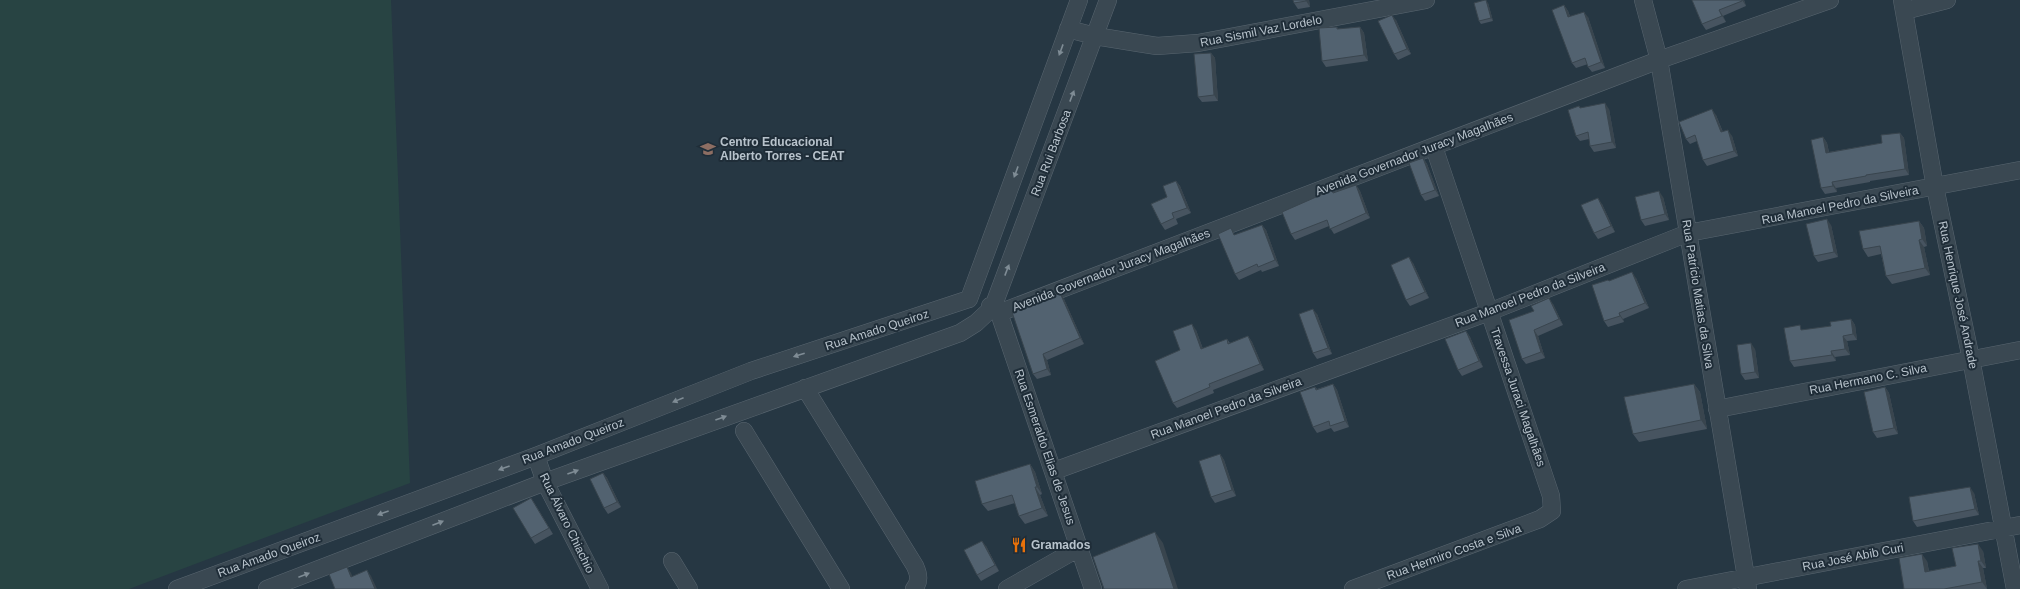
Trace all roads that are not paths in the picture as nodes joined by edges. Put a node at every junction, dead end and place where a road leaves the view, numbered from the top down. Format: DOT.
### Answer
graph roads {
  1 [pos="1079,0"];
  2 [pos="1108,0"];
  3 [pos="1426,0"];
  4 [pos="1643,0"];
  5 [pos="1830,0"];
  6 [pos="1947,0"];
  7 [pos="1903,5"];
  8 [pos="1068,29"];
  9 [pos="1095,36"];
  10 [pos="1659,60"];
  11 [pos="1434,147"];
  12 [pos="2020,170"];
  13 [pos="1935,187"];
  14 [pos="1688,233"];
  15 [pos="969,299"];
  16 [pos="996,310"];
  17 [pos="1489,312"];
  18 [pos="2020,350"];
  19 [pos="1971,359"];
  20 [pos="805,388"];
  21 [pos="1717,409"];
  22 [pos="744,431"];
  23 [pos="536,456"];
  24 [pos="1054,471"];
  25 [pos="545,482"];
  26 [pos="1552,512"];
  27 [pos="2020,525"];
  28 [pos="2002,528"];
  29 [pos="1079,548"];
  30 [pos="672,561"];
  31 [pos="1747,583"];
  32 [pos="177,589"];
  33 [pos="267,589"];
  34 [pos="600,589"];
  35 [pos="689,589"];
  36 [pos="841,589"];
  37 [pos="914,589"];
  38 [pos="1007,589"];
  39 [pos="1092,589"];
  40 [pos="1353,589"];
  41 [pos="1686,589"];
  42 [pos="2015,589"];
  1 -- 8 [label="street"];
  2 -- 9 [label="street, Rua Rui Barbosa"];
  3 -- 9 [label="street, Rua Sismil Vaz Lordelo"];
  4 -- 10 [label="street, Rua Patrício Matias da Silva"];
  5 -- 10 [label="street, Avenida Governador Juracy Magalhães"];
  6 -- 7 [label="street"];
  7 -- 13 [label="street, Rua Henrique José Andrade"];
  8 -- 9 [label="street, Rua Sismil Vaz Lordelo"];
  8 -- 15 [label="street, one-way"];
  16 -- 9 [label="street, Rua Rui Barbosa, one-way"];
  10 -- 11 [label="street, Avenida Governador Juracy Magalhães"];
  10 -- 14 [label="street, Rua Patrício Matias da Silva"];
  11 -- 16 [label="street, Avenida Governador Juracy Magalhães"];
  11 -- 17 [label="street, Travessa Juraci Magalhães"];
  12 -- 13 [label="street, Rua Manoel Pedro da Silveira"];
  13 -- 14 [label="street, Rua Manoel Pedro da Silveira"];
  13 -- 19 [label="street, Rua Henrique José Andrade"];
  14 -- 17 [label="street, Rua Manoel Pedro da Silveira"];
  14 -- 21 [label="street, Rua Patrício Matias da Silva"];
  15 -- 16 [label="street"];
  15 -- 23 [label="street, Rua Amado Queiroz, one-way"];
  16 -- 20 [label="street"];
  16 -- 24 [label="street, Rua Esmeraldo Elias de Jesus"];
  17 -- 24 [label="street, Rua Manoel Pedro da Silveira"];
  17 -- 26 [label="street, Travessa Juraci Magalhães"];
  18 -- 19 [label="street, Rua Hermano C. Silva"];
  19 -- 21 [label="street, Rua Hermano C. Silva"];
  19 -- 28 [label="street, Rua Henrique José Andrade"];
  25 -- 20 [label="street, one-way"];
  20 -- 37 [label="street"];
  21 -- 31 [label="street, Rua Patrício Matias da Silva"];
  22 -- 36 [label="street"];
  23 -- 25 [label="street, Rua Álvaro Chiachio"];
  23 -- 32 [label="street, Rua Amado Queiroz, one-way"];
  24 -- 29 [label="street, Rua Esmeraldo Elias de Jesus"];
  33 -- 25 [label="street, one-way"];
  25 -- 34 [label="street, Rua Álvaro Chiachio"];
  26 -- 40 [label="street, Rua Hermiro Costa e Silva"];
  27 -- 28 [label="street, Rua José Abib Curi"];
  28 -- 31 [label="street, Rua José Abib Curi"];
  28 -- 42 [label="street, Rua Henrique José Andrade"];
  29 -- 38 [label="street"];
  29 -- 39 [label="street, Rua Esmeraldo Elias de Jesus"];
  30 -- 35 [label="street"];
  31 -- 41 [label="street, Rua José Abib Curi"];
}
